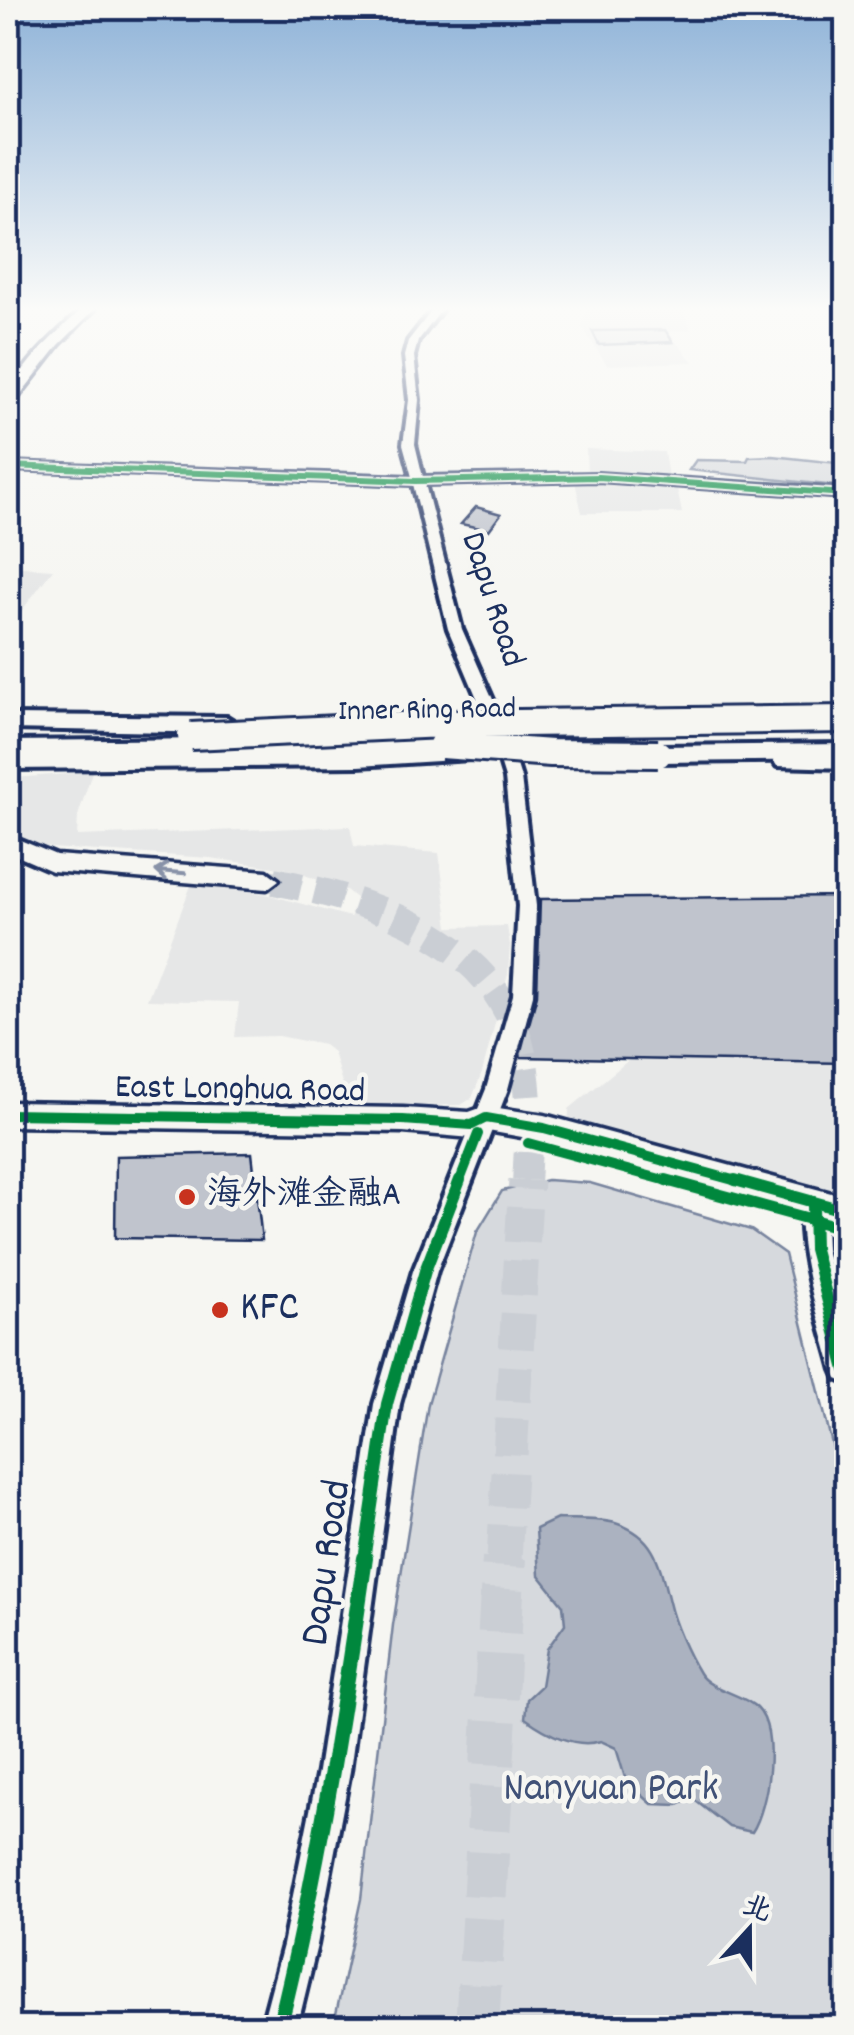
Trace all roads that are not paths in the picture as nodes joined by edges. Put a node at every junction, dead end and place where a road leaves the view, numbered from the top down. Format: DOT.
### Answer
graph roads {
  1 [pos="414,404"];
  2 [pos="8,466"];
  3 [pos="416,481"];
  4 [pos="846,494"];
  5 [pos="846,722"];
  6 [pos="8,727"];
  7 [pos="846,741"];
  8 [pos="442,744"];
  9 [pos="505,747"];
  10 [pos="8,749"];
  11 [pos="846,751"];
  12 [pos="846,760"];
  13 [pos="8,761"];
  14 [pos="8,843"];
  15 [pos="267,880"];
  16 [pos="8,1114"];
  17 [pos="479,1126"];
  18 [pos="812,1211"];
  19 [pos="846,1211"];
  20 [pos="846,1229"];
  21 [pos="846,1370"];
  22 [pos="279,2028"];
  1 -- 3 [label="street, Dapu Road"];
  2 -- 3 [label="street"];
  3 -- 4 [label="street"];
  3 -- 9 [label="street, Dapu Road"];
  5 -- 6 [label="main road, Inner Ring Road, bridge"];
  5 -- 9 [label="main road"];
  6 -- 9 [label="main road"];
  7 -- 8 [label="main road, Inner Ring Road, bridge"];
  8 -- 10 [label="main road, Inner Ring Road"];
  8 -- 11 [label="main road, bridge"];
  9 -- 11 [label="main road"];
  9 -- 12 [label="main road"];
  9 -- 13 [label="main road"];
  9 -- 17 [label="street, Dapu Road"];
  15 -- 14 [label="main road, one-way"];
  16 -- 17 [label="main road, East Longhua Road"];
  17 -- 18 [label="main road, East Longhua Road"];
  17 -- 22 [label="street, Dapu Road"];
  18 -- 19 [label="main road, East Longhua Road"];
  18 -- 20 [label="main road, East Longhua Road"];
  18 -- 21 [label="street"];
}
